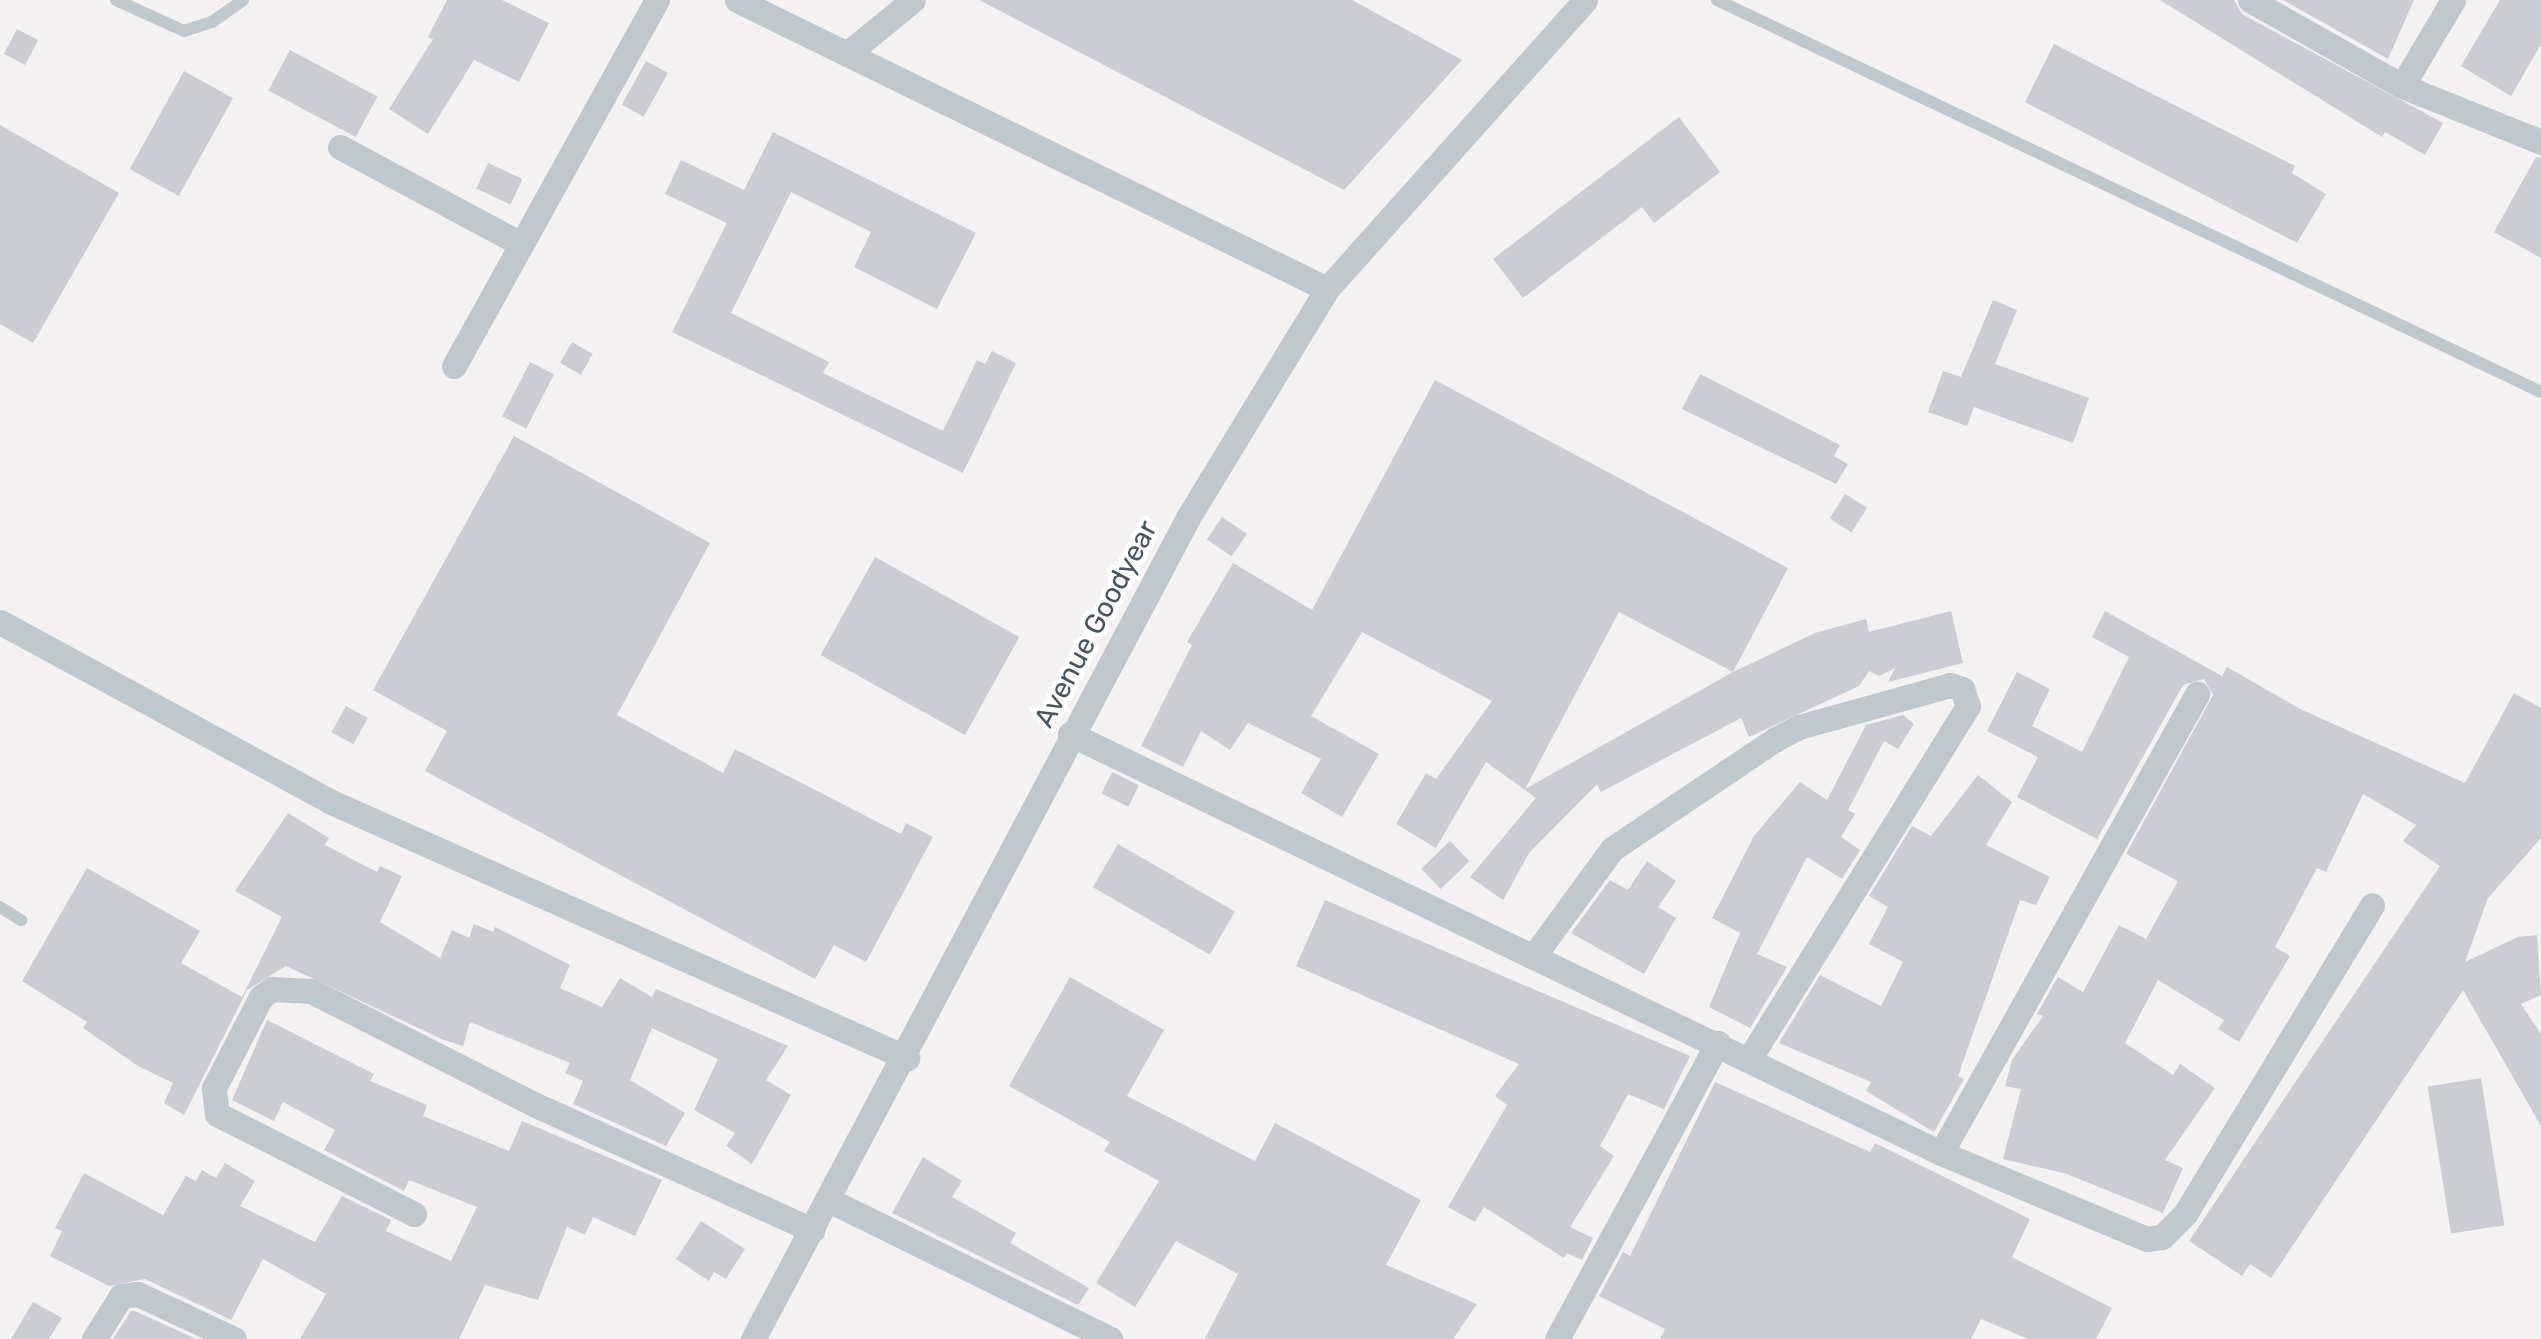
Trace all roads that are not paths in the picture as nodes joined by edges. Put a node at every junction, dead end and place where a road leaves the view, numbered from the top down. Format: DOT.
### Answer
graph roads {
  1 [pos="116,0"];
  2 [pos="243,0"];
  3 [pos="656,0"];
  4 [pos="913,0"];
  5 [pos="1584,0"];
  6 [pos="1717,0"];
  7 [pos="2250,0"];
  8 [pos="2453,0"];
  9 [pos="752,3"];
  10 [pos="847,54"];
  11 [pos="2402,86"];
  12 [pos="2541,142"];
  13 [pos="340,147"];
  14 [pos="521,244"];
  15 [pos="1327,289"];
  16 [pos="454,366"];
  17 [pos="2541,392"];
  18 [pos="3,630"];
  19 [pos="2197,694"];
  20 [pos="1070,734"];
  21 [pos="2372,905"];
  22 [pos="0,908"];
  23 [pos="21,920"];
  24 [pos="1533,957"];
  25 [pos="1718,1043"];
  26 [pos="907,1058"];
  27 [pos="1750,1058"];
  28 [pos="1941,1153"];
  29 [pos="827,1199"];
  30 [pos="414,1214"];
  31 [pos="812,1230"];
  32 [pos="94,1339"];
  33 [pos="234,1339"];
  34 [pos="753,1339"];
  35 [pos="1110,1339"];
  36 [pos="1557,1339"];
  1 -- 2 [label="lane"];
  3 -- 14 [label="street"];
  4 -- 10 [label="street"];
  5 -- 15 [label="street, Avenue Goodyear"];
  6 -- 17 [label="lane"];
  7 -- 11 [label="street"];
  8 -- 11 [label="street"];
  9 -- 10 [label="street"];
  10 -- 15 [label="street"];
  11 -- 12 [label="street"];
  13 -- 14 [label="street"];
  14 -- 16 [label="street"];
  15 -- 20 [label="street, Avenue Goodyear"];
  18 -- 26 [label="street"];
  19 -- 28 [label="street"];
  20 -- 24 [label="street"];
  20 -- 26 [label="street, Avenue Goodyear"];
  21 -- 28 [label="street"];
  22 -- 23 [label="lane"];
  24 -- 25 [label="street"];
  24 -- 27 [label="street"];
  25 -- 27 [label="street"];
  25 -- 36 [label="street"];
  26 -- 29 [label="street, Avenue Goodyear"];
  27 -- 28 [label="street"];
  29 -- 31 [label="street, Avenue Goodyear"];
  29 -- 35 [label="street"];
  30 -- 31 [label="street"];
  31 -- 34 [label="street, Avenue Goodyear"];
  32 -- 33 [label="street"];
}
